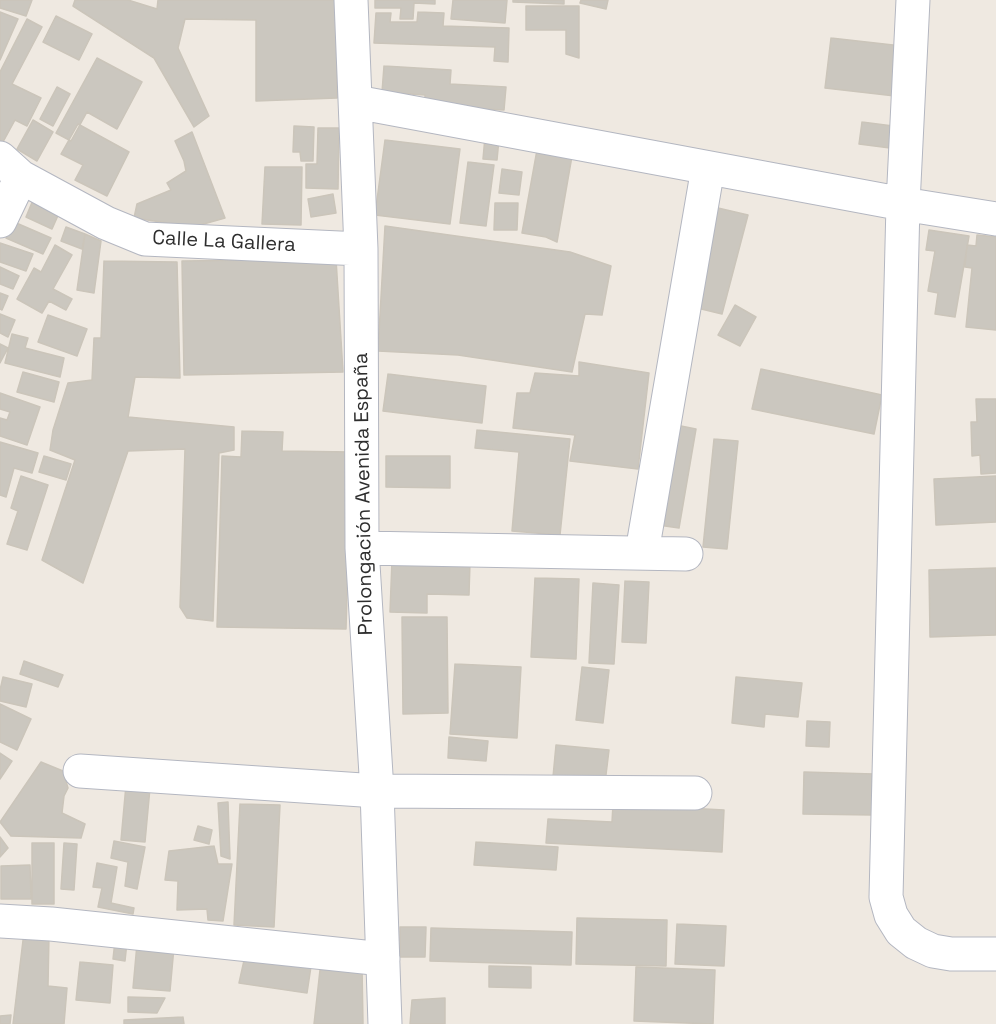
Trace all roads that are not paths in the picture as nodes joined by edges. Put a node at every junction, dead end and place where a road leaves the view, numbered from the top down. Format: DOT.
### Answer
graph roads {
  1 [pos="351,0"];
  2 [pos="913,0"];
  3 [pos="356,102"];
  4 [pos="11,167"];
  5 [pos="708,168"];
  6 [pos="903,204"];
  7 [pos="996,219"];
  8 [pos="0,221"];
  9 [pos="361,249"];
  10 [pos="362,548"];
  11 [pos="642,552"];
  12 [pos="686,554"];
  13 [pos="80,771"];
  14 [pos="377,791"];
  15 [pos="694,793"];
  16 [pos="0,921"];
  17 [pos="996,954"];
  18 [pos="383,958"];
  19 [pos="385,1024"];
  1 -- 3 [label="street, Prolongación Avenida España"];
  2 -- 6 [label="street"];
  3 -- 5 [label="street"];
  3 -- 9 [label="street, Prolongación Avenida España"];
  4 -- 8 [label="street"];
  4 -- 9 [label="street, Calle La Gallera"];
  5 -- 6 [label="street"];
  5 -- 11 [label="street"];
  6 -- 7 [label="street"];
  6 -- 17 [label="street"];
  9 -- 10 [label="street, Prolongación Avenida España"];
  10 -- 11 [label="street"];
  10 -- 14 [label="street, Prolongación Avenida España"];
  11 -- 12 [label="street"];
  13 -- 14 [label="street"];
  14 -- 15 [label="street"];
  14 -- 18 [label="street, Prolongación Avenida España"];
  16 -- 18 [label="street"];
  18 -- 19 [label="street, Prolongación Avenida España"];
}
